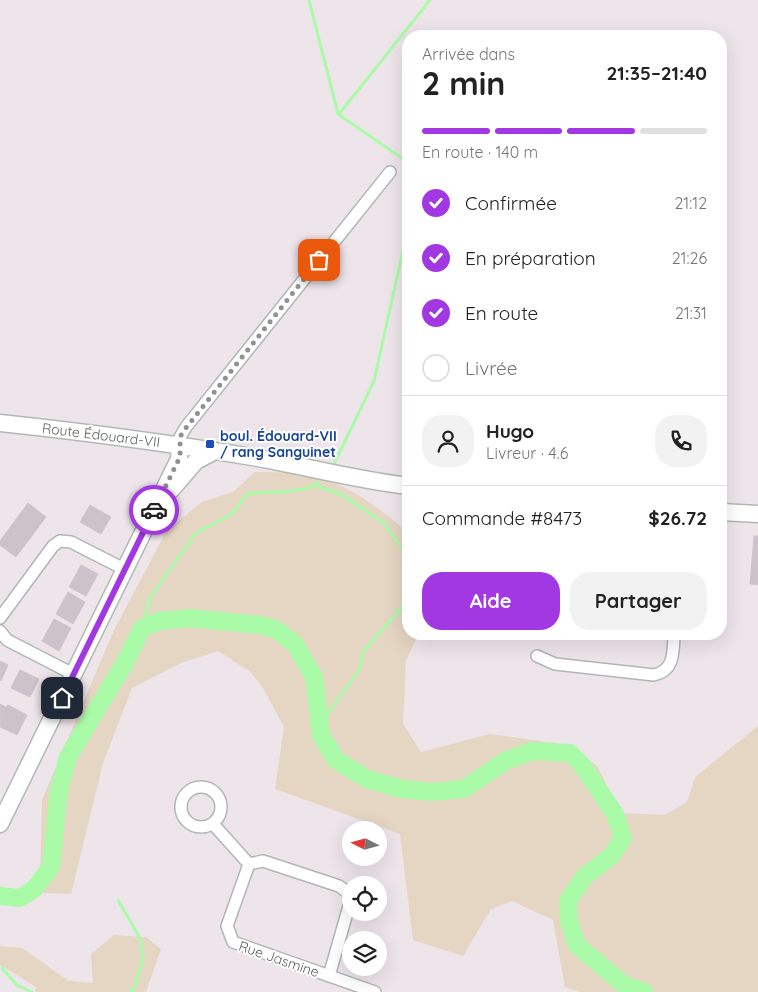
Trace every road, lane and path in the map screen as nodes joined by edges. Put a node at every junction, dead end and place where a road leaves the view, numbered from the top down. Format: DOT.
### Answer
graph roads {
  1 [pos="390,172"];
  2 [pos="0,423"];
  3 [pos="180,446"];
  4 [pos="215,451"];
  5 [pos="402,485"];
  6 [pos="157,504"];
  7 [pos="727,512"];
  8 [pos="758,514"];
  9 [pos="124,569"];
  10 [pos="0,618"];
  11 [pos="0,631"];
  12 [pos="673,640"];
  13 [pos="537,656"];
  14 [pos="73,674"];
  15 [pos="0,824"];
  16 [pos="213,824"];
  17 [pos="249,864"];
  18 [pos="342,889"];
  19 [pos="344,921"];
  20 [pos="329,976"];
  21 [pos="376,992"];
  1 -- 3 [label="street"];
  2 -- 3 [label="street, Route Édouard-VII"];
  3 -- 4 [label="street, Route Édouard-VII"];
  3 -- 6 [label="street"];
  4 -- 5 [label="street, Route Édouard-VII"];
  4 -- 6 [label="street"];
  6 -- 9 [label="street"];
  7 -- 8 [label="street"];
  9 -- 10 [label="street"];
  9 -- 14 [label="street"];
  11 -- 14 [label="street"];
  12 -- 13 [label="street"];
  14 -- 15 [label="street"];
  16 -- 17 [label="street"];
  17 -- 18 [label="street"];
  17 -- 20 [label="street, Rue Jasmine"];
  19 -- 20 [label="street"];
  20 -- 21 [label="street, Rue Jasmine"];
}
